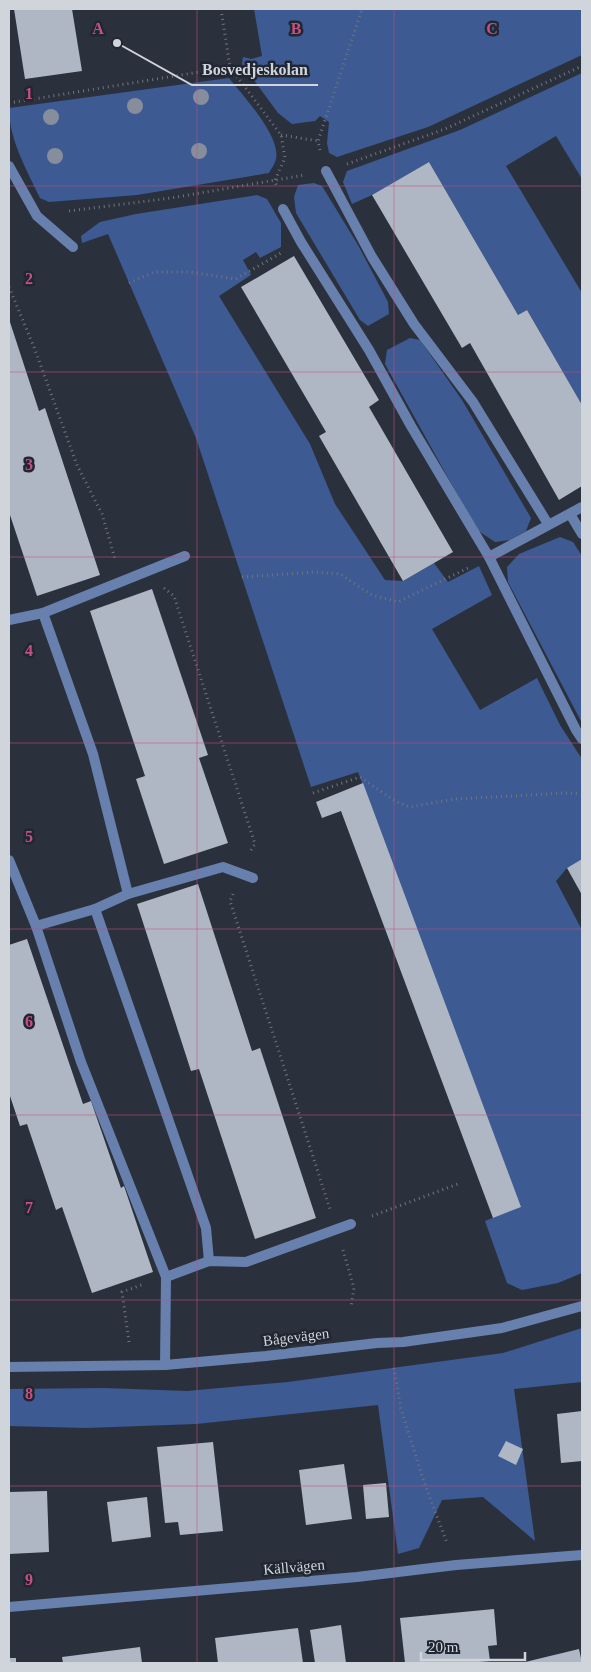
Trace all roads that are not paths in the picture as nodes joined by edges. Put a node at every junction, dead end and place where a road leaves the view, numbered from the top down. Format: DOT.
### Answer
graph roads {
  1 [pos="9,166"];
  2 [pos="326,171"];
  3 [pos="282,209"];
  4 [pos="72,247"];
  5 [pos="582,507"];
  6 [pos="570,514"];
  7 [pos="548,524"];
  8 [pos="582,534"];
  9 [pos="184,556"];
  10 [pos="489,557"];
  11 [pos="43,613"];
  12 [pos="9,620"];
  13 [pos="582,738"];
  14 [pos="9,860"];
  15 [pos="253,878"];
  16 [pos="128,894"];
  17 [pos="95,909"];
  18 [pos="36,926"];
  19 [pos="351,1224"];
  20 [pos="209,1261"];
  21 [pos="166,1277"];
  22 [pos="582,1306"];
  23 [pos="165,1364"];
  24 [pos="9,1367"];
  25 [pos="582,1554"];
  26 [pos="9,1607"];
  1 -- 4 [label="street"];
  2 -- 7 [label="street"];
  3 -- 10 [label="street"];
  5 -- 6 [label="street"];
  6 -- 7 [label="street"];
  6 -- 8 [label="street"];
  7 -- 10 [label="street"];
  9 -- 11 [label="street"];
  10 -- 13 [label="street"];
  11 -- 12 [label="street"];
  11 -- 16 [label="street"];
  14 -- 18 [label="street"];
  15 -- 16 [label="street"];
  16 -- 17 [label="street"];
  17 -- 18 [label="street"];
  17 -- 20 [label="street"];
  18 -- 21 [label="street"];
  19 -- 20 [label="street"];
  20 -- 21 [label="street"];
  21 -- 23 [label="street"];
  22 -- 23 [label="street, Bågevägen"];
  23 -- 24 [label="street, Bågevägen"];
  25 -- 26 [label="street, Källvägen"];
}
